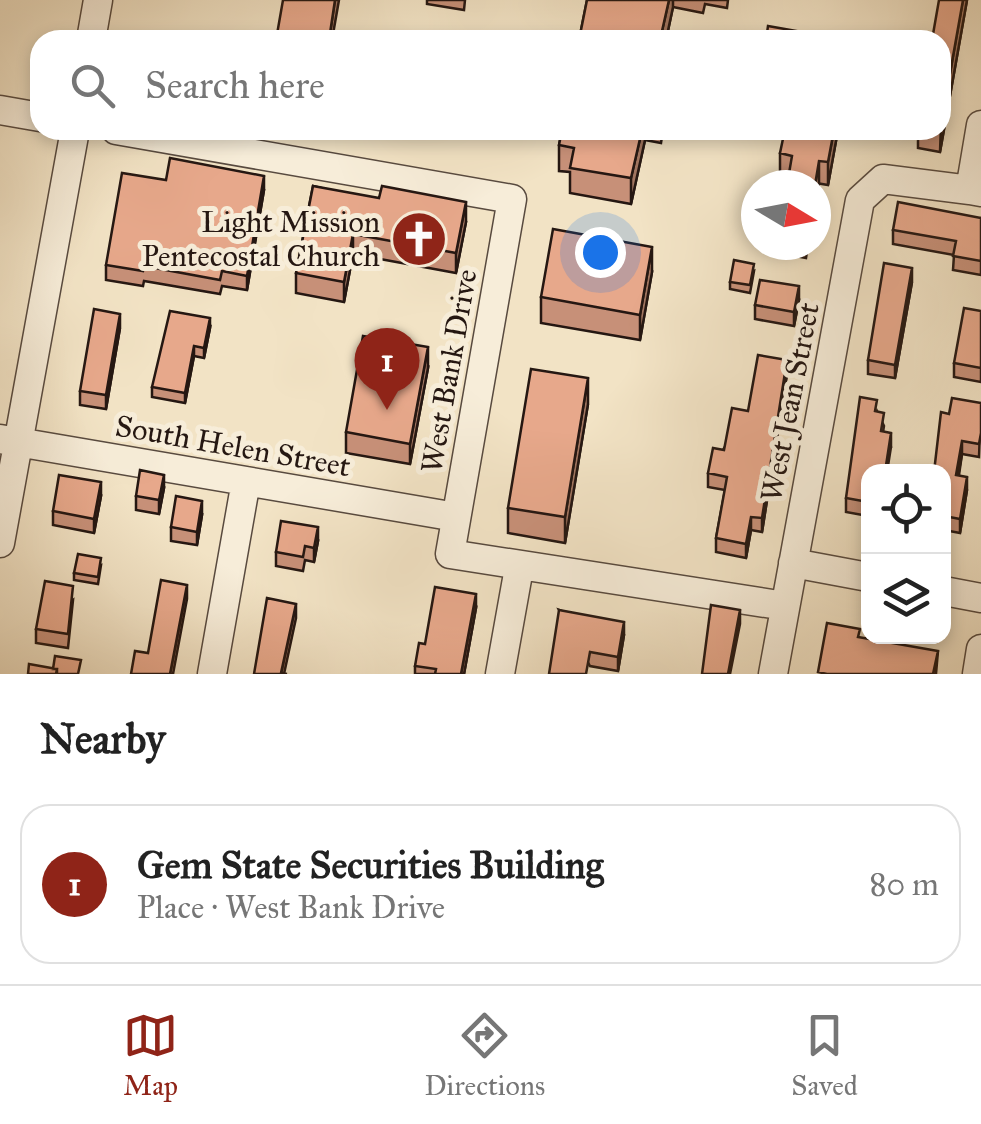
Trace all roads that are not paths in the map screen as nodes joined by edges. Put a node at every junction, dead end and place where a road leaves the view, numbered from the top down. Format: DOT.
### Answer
graph roads {
  1 [pos="98,0"];
  2 [pos="93,30"];
  3 [pos="0,110"];
  4 [pos="30,115"];
  5 [pos="981,124"];
  6 [pos="73,140"];
  7 [pos="173,140"];
  8 [pos="975,190"];
  9 [pos="9,441"];
  10 [pos="246,482"];
  11 [pos="456,517"];
  12 [pos="0,543"];
  13 [pos="793,563"];
  14 [pos="520,568"];
  15 [pos="861,576"];
  16 [pos="951,592"];
  17 [pos="981,598"];
  18 [pos="785,606"];
  19 [pos="981,649"];
  20 [pos="212,674"];
  21 [pos="500,674"];
  22 [pos="773,674"];
  23 [pos="976,674"];
  1 -- 2 [label="street"];
  3 -- 4 [label="street"];
  5 -- 8 [label="street"];
  6 -- 9 [label="street"];
  7 -- 11 [label="street, West Bank Drive"];
  8 -- 13 [label="street, West Jean Street"];
  9 -- 10 [label="street, South Helen Street"];
  9 -- 12 [label="street"];
  10 -- 11 [label="street, South Helen Street"];
  10 -- 20 [label="street"];
  11 -- 14 [label="street, West Bank Drive"];
  13 -- 15 [label="street"];
  13 -- 18 [label="street, West Jean Street"];
  14 -- 18 [label="street"];
  14 -- 21 [label="street"];
  16 -- 17 [label="street"];
  18 -- 22 [label="street, West Jean Street"];
  19 -- 23 [label="street"];
}
